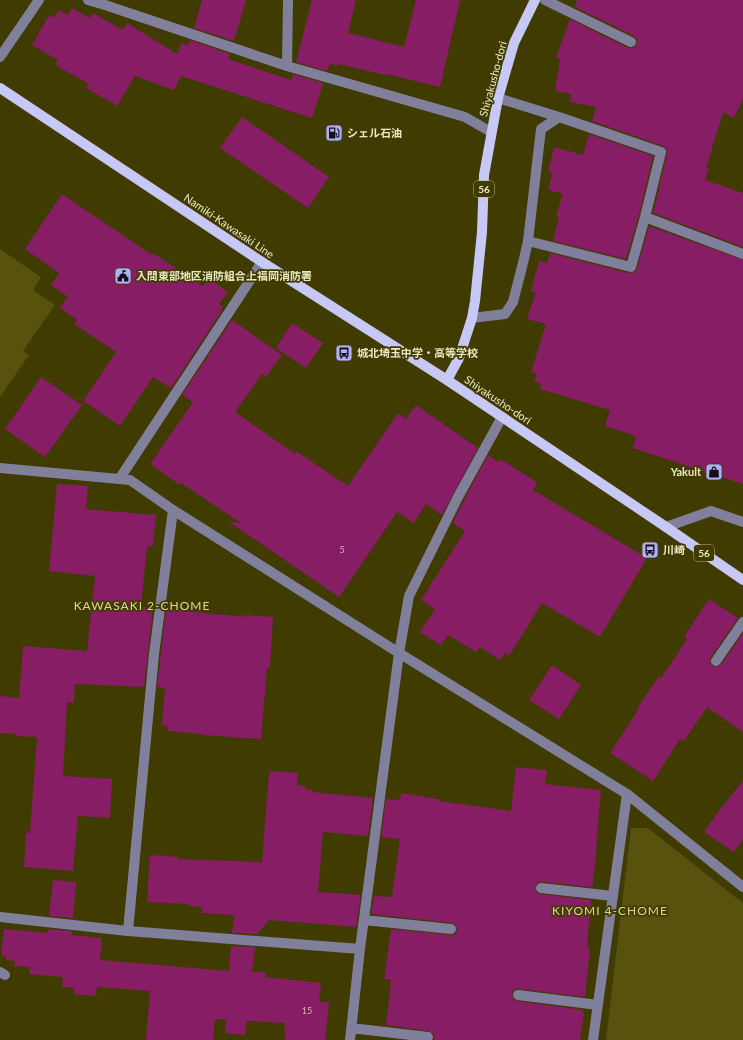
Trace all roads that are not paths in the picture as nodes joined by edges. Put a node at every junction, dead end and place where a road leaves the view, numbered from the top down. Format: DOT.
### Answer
graph roads {
  1 [pos="39,0"];
  2 [pos="88,0"];
  3 [pos="288,0"];
  4 [pos="535,0"];
  5 [pos="545,0"];
  6 [pos="105,2"];
  7 [pos="631,42"];
  8 [pos="0,57"];
  9 [pos="287,66"];
  10 [pos="0,88"];
  11 [pos="498,98"];
  12 [pos="559,117"];
  13 [pos="491,132"];
  14 [pos="645,217"];
  15 [pos="528,241"];
  16 [pos="743,254"];
  17 [pos="262,262"];
  18 [pos="472,318"];
  19 [pos="447,380"];
  20 [pos="502,417"];
  21 [pos="0,468"];
  22 [pos="120,478"];
  23 [pos="173,510"];
  24 [pos="743,522"];
  25 [pos="666,527"];
  26 [pos="743,580"];
  27 [pos="743,622"];
  28 [pos="399,653"];
  29 [pos="716,661"];
  30 [pos="627,794"];
  31 [pos="743,887"];
  32 [pos="541,888"];
  33 [pos="613,896"];
  34 [pos="0,917"];
  35 [pos="364,920"];
  36 [pos="451,930"];
  37 [pos="128,932"];
  38 [pos="360,950"];
  39 [pos="518,995"];
  40 [pos="598,1006"];
  41 [pos="351,1028"];
  42 [pos="428,1037"];
  43 [pos="350,1040"];
  44 [pos="593,1040"];
  1 -- 8 [label="street"];
  2 -- 6 [label="street"];
  3 -- 9 [label="street"];
  4 -- 11 [label="main road, Shiyakusho-dori / 56"];
  5 -- 7 [label="street"];
  6 -- 9 [label="street"];
  9 -- 13 [label="street"];
  10 -- 17 [label="main road, Namiki-Kawasaki Line"];
  11 -- 12 [label="street"];
  11 -- 13 [label="main road, Shiyakusho-dori / 56"];
  12 -- 14 [label="street"];
  12 -- 15 [label="street"];
  13 -- 18 [label="main road, Shiyakusho-dori / 56"];
  14 -- 15 [label="street"];
  14 -- 16 [label="street"];
  15 -- 18 [label="street"];
  17 -- 19 [label="main road, Namiki-Kawasaki Line"];
  17 -- 22 [label="street"];
  18 -- 19 [label="main road, Shiyakusho-dori / 56"];
  19 -- 20 [label="main road, Shiyakusho-dori / 56"];
  20 -- 25 [label="main road, Shiyakusho-dori / 56"];
  20 -- 28 [label="street"];
  21 -- 22 [label="street"];
  22 -- 23 [label="street"];
  23 -- 28 [label="street"];
  23 -- 37 [label="street"];
  24 -- 25 [label="street"];
  25 -- 26 [label="main road, Shiyakusho-dori / 56"];
  27 -- 29 [label="street"];
  28 -- 30 [label="street"];
  28 -- 35 [label="street"];
  30 -- 31 [label="street"];
  30 -- 33 [label="street"];
  32 -- 33 [label="street"];
  33 -- 40 [label="street"];
  34 -- 37 [label="street"];
  35 -- 36 [label="street"];
  35 -- 38 [label="street"];
  37 -- 38 [label="street"];
  38 -- 41 [label="street"];
  39 -- 40 [label="street"];
  40 -- 44 [label="street"];
  41 -- 42 [label="street"];
  41 -- 43 [label="street"];
}
